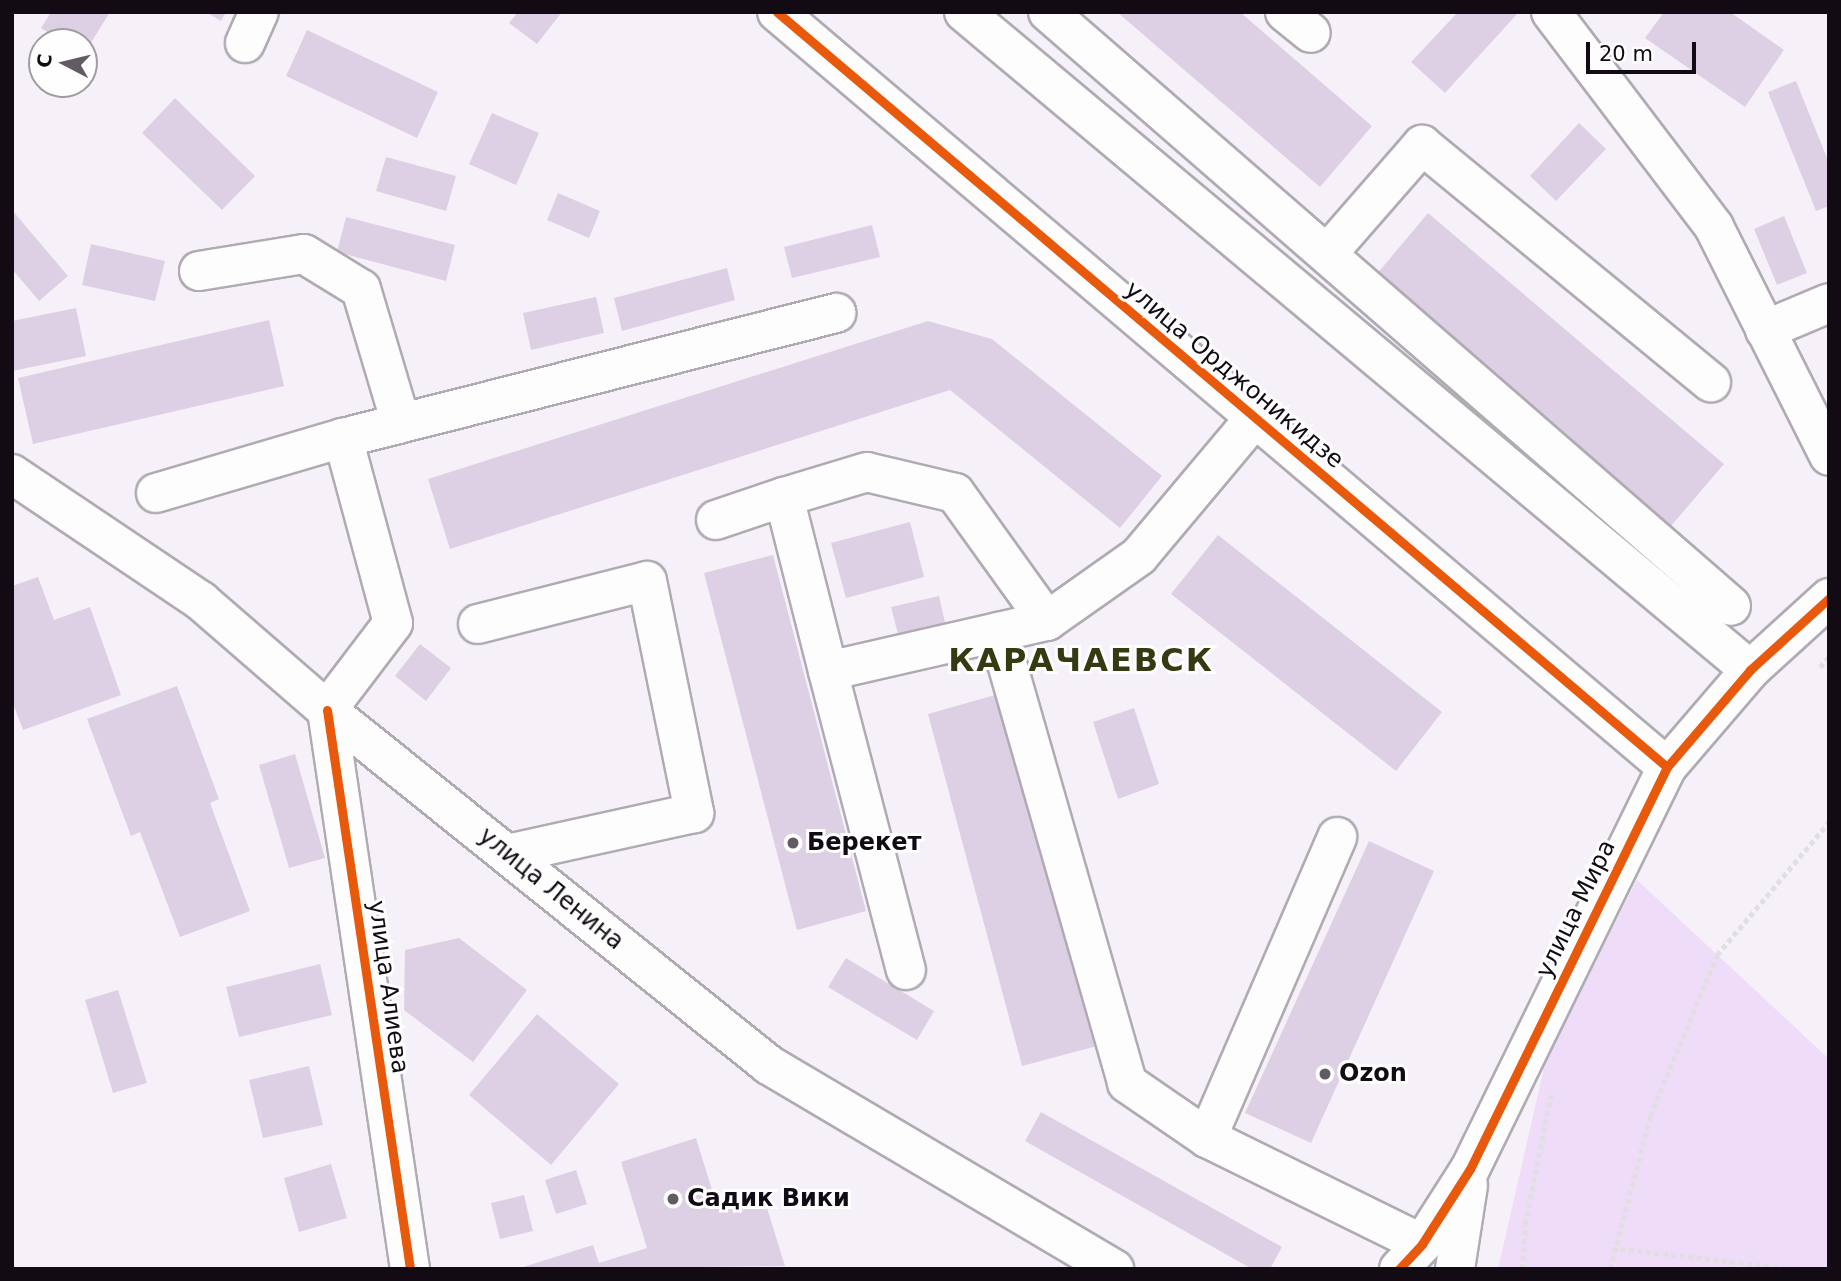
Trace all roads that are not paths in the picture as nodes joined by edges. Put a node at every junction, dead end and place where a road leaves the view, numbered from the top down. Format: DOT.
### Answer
graph roads {
  1 [pos="777,12"];
  2 [pos="964,12"];
  3 [pos="1048,12"];
  4 [pos="1551,12"];
  5 [pos="1326,254"];
  6 [pos="200,271"];
  7 [pos="1829,303"];
  8 [pos="836,313"];
  9 [pos="1765,330"];
  10 [pos="1711,382"];
  11 [pos="1255,418"];
  12 [pos="401,423"];
  13 [pos="343,438"];
  14 [pos="1829,456"];
  15 [pos="12,474"];
  16 [pos="156,493"];
  17 [pos="784,496"];
  18 [pos="716,520"];
  19 [pos="1829,598"];
  20 [pos="1731,606"];
  21 [pos="1047,621"];
  22 [pos="478,624"];
  23 [pos="998,632"];
  24 [pos="1751,670"];
  25 [pos="828,671"];
  26 [pos="327,710"];
  27 [pos="1667,767"];
  28 [pos="1337,837"];
  29 [pos="507,854"];
  30 [pos="906,970"];
  31 [pos="1207,1138"];
  32 [pos="1470,1169"];
  33 [pos="1411,1256"];
  34 [pos="410,1269"];
  35 [pos="1114,1269"];
  36 [pos="1455,1269"];
  1 -- 11 [label="street, улица Орджоникидзе"];
  2 -- 24 [label="street"];
  3 -- 5 [label="street"];
  4 -- 9 [label="street"];
  5 -- 10 [label="street"];
  5 -- 20 [label="street"];
  6 -- 12 [label="street"];
  7 -- 9 [label="street"];
  8 -- 12 [label="street"];
  9 -- 14 [label="street"];
  11 -- 21 [label="street"];
  11 -- 27 [label="street, улица Орджоникидзе"];
  12 -- 13 [label="street"];
  13 -- 16 [label="street"];
  13 -- 26 [label="street"];
  15 -- 26 [label="street, улица Ленина"];
  17 -- 18 [label="street"];
  17 -- 21 [label="street"];
  17 -- 25 [label="street"];
  19 -- 24 [label="street, улица Мира"];
  21 -- 23 [label="street"];
  22 -- 29 [label="street"];
  23 -- 25 [label="street"];
  23 -- 31 [label="street"];
  24 -- 27 [label="street, улица Мира"];
  25 -- 30 [label="street"];
  26 -- 29 [label="street, улица Ленина"];
  26 -- 34 [label="street, улица Алиева"];
  27 -- 32 [label="street, улица Мира"];
  28 -- 31 [label="street"];
  29 -- 35 [label="street, улица Ленина"];
  31 -- 33 [label="street"];
  32 -- 33 [label="street, улица Мира"];
  32 -- 36 [label="street, улица Мира"];
}
